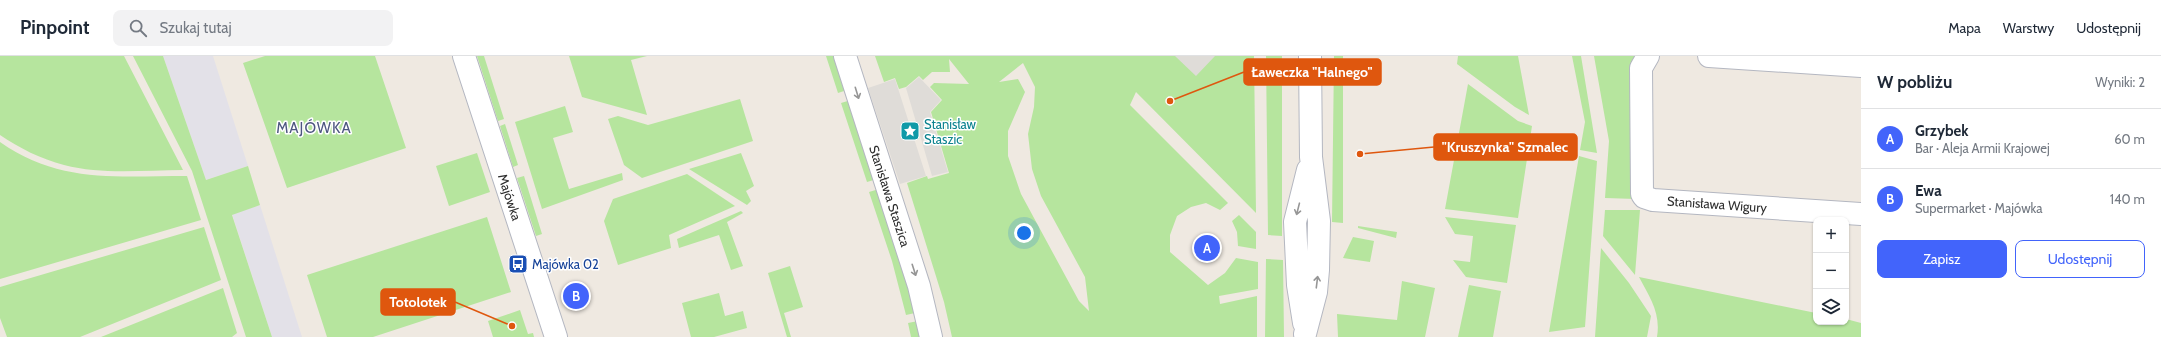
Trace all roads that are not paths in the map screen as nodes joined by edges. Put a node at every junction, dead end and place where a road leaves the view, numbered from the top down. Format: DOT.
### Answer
graph roads {
  1 [pos="464,56"];
  2 [pos="845,56"];
  3 [pos="1310,56"];
  4 [pos="1648,56"];
  5 [pos="1709,56"];
  6 [pos="1861,66"];
  7 [pos="1861,214"];
  8 [pos="1305,335"];
  9 [pos="556,337"];
  10 [pos="931,337"];
  1 -- 9 [label="street, Majówka"];
  2 -- 10 [label="street, Stanisława Staszica, one-way"];
  3 -- 8 [label="street"];
  4 -- 7 [label="street, Stanisława Wigury"];
  5 -- 6 [label="street"];
}
